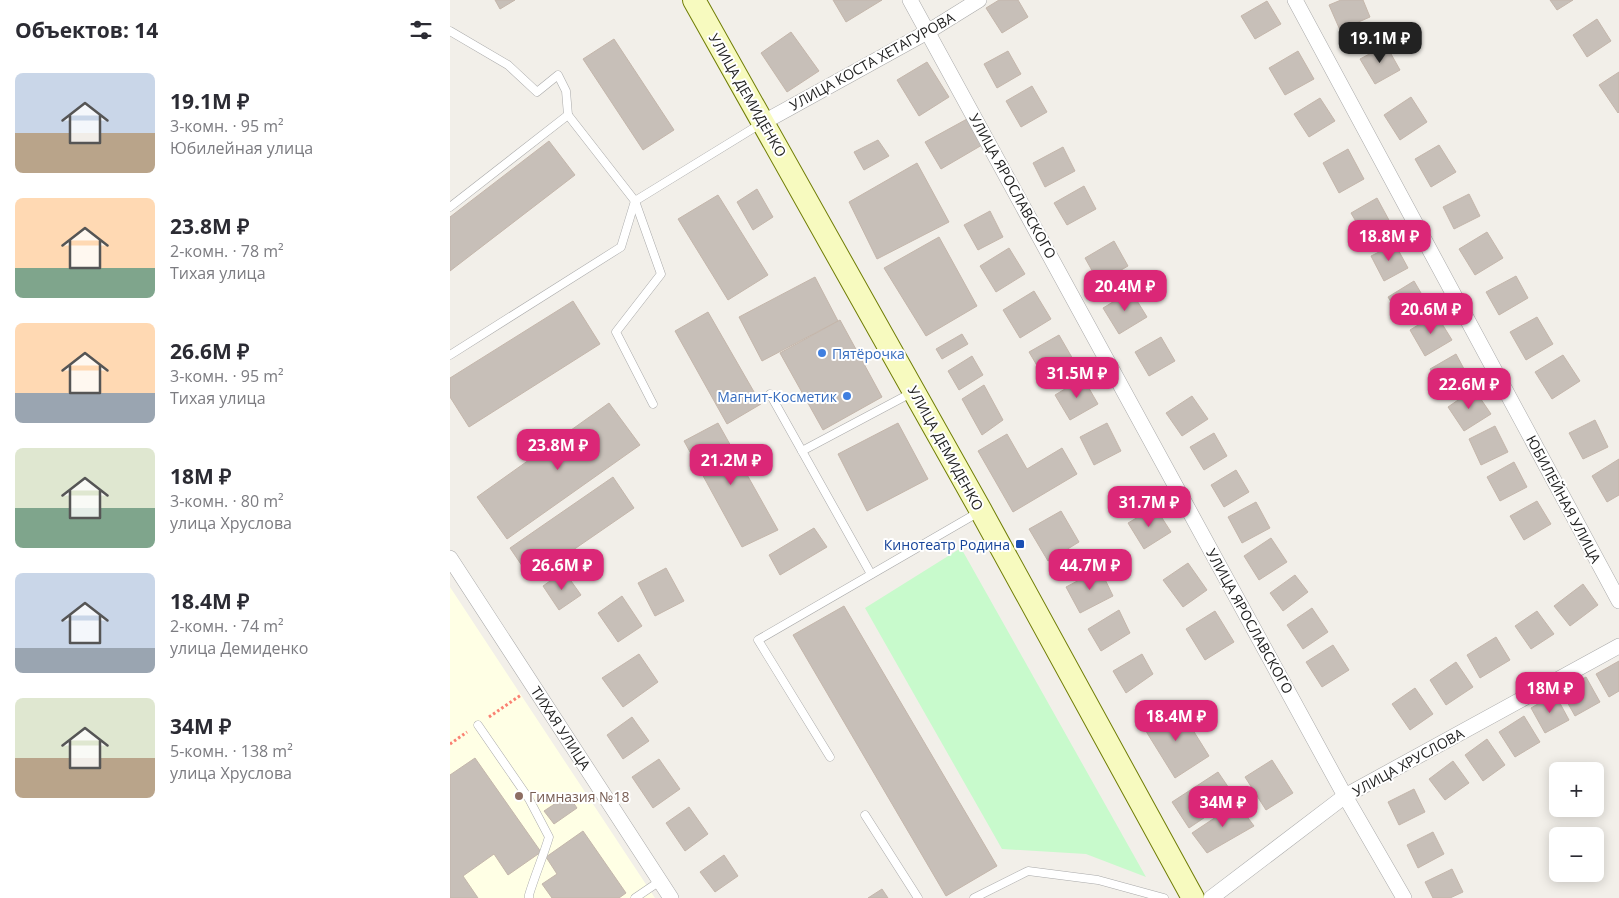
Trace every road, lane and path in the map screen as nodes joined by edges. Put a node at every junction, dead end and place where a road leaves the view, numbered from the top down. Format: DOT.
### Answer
graph roads {
  1 [pos="694,0"];
  2 [pos="910,0"];
  3 [pos="980,0"];
  4 [pos="1295,0"];
  5 [pos="450,31"];
  6 [pos="929,31"];
  7 [pos="568,115"];
  8 [pos="764,122"];
  9 [pos="635,201"];
  10 [pos="450,207"];
  11 [pos="450,355"];
  12 [pos="914,391"];
  13 [pos="770,394"];
  14 [pos="653,404"];
  15 [pos="802,451"];
  16 [pos="981,511"];
  17 [pos="450,558"];
  18 [pos="872,574"];
  19 [pos="1619,602"];
  20 [pos="1619,646"];
  21 [pos="534,686"];
  22 [pos="478,725"];
  23 [pos="450,744"];
  24 [pos="830,757"];
  25 [pos="1345,796"];
  26 [pos="865,814"];
  27 [pos="660,881"];
  28 [pos="529,898"];
  29 [pos="635,898"];
  30 [pos="671,898"];
  31 [pos="918,898"];
  32 [pos="974,898"];
  33 [pos="1164,898"];
  34 [pos="1193,898"];
  35 [pos="1211,898"];
  36 [pos="1404,898"];
  1 -- 8 [label="main road, УЛИЦА ДЕМИДЕНКО"];
  2 -- 6 [label="street, УЛИЦА ЯРОСЛАВСКОГО"];
  3 -- 6 [label="street, УЛИЦА КОСТА ХЕТАГУРОВА"];
  4 -- 19 [label="street, ЮБИЛЕЙНАЯ УЛИЦА"];
  5 -- 7 [label="lane"];
  6 -- 8 [label="street, УЛИЦА КОСТА ХЕТАГУРОВА"];
  6 -- 25 [label="street, УЛИЦА ЯРОСЛАВСКОГО"];
  7 -- 9 [label="lane"];
  7 -- 10 [label="lane"];
  8 -- 9 [label="lane"];
  8 -- 12 [label="main road, УЛИЦА ДЕМИДЕНКО"];
  9 -- 11 [label="lane"];
  9 -- 14 [label="lane"];
  12 -- 15 [label="lane"];
  12 -- 16 [label="main road, УЛИЦА ДЕМИДЕНКО"];
  13 -- 15 [label="lane"];
  15 -- 18 [label="lane"];
  16 -- 18 [label="lane"];
  16 -- 34 [label="main road, УЛИЦА ДЕМИДЕНКО"];
  17 -- 21 [label="street, ТИХАЯ УЛИЦА"];
  18 -- 24 [label="lane"];
  20 -- 25 [label="street, УЛИЦА ХРУСЛОВА"];
  21 -- 22 [label="path"];
  21 -- 27 [label="street, ТИХАЯ УЛИЦА"];
  22 -- 23 [label="path"];
  22 -- 28 [label="lane"];
  25 -- 35 [label="street, УЛИЦА ХРУСЛОВА"];
  25 -- 36 [label="street, УЛИЦА ЯРОСЛАВСКОГО"];
  26 -- 31 [label="lane"];
  27 -- 29 [label="lane"];
  27 -- 30 [label="street, ТИХАЯ УЛИЦА"];
  32 -- 33 [label="lane"];
}
